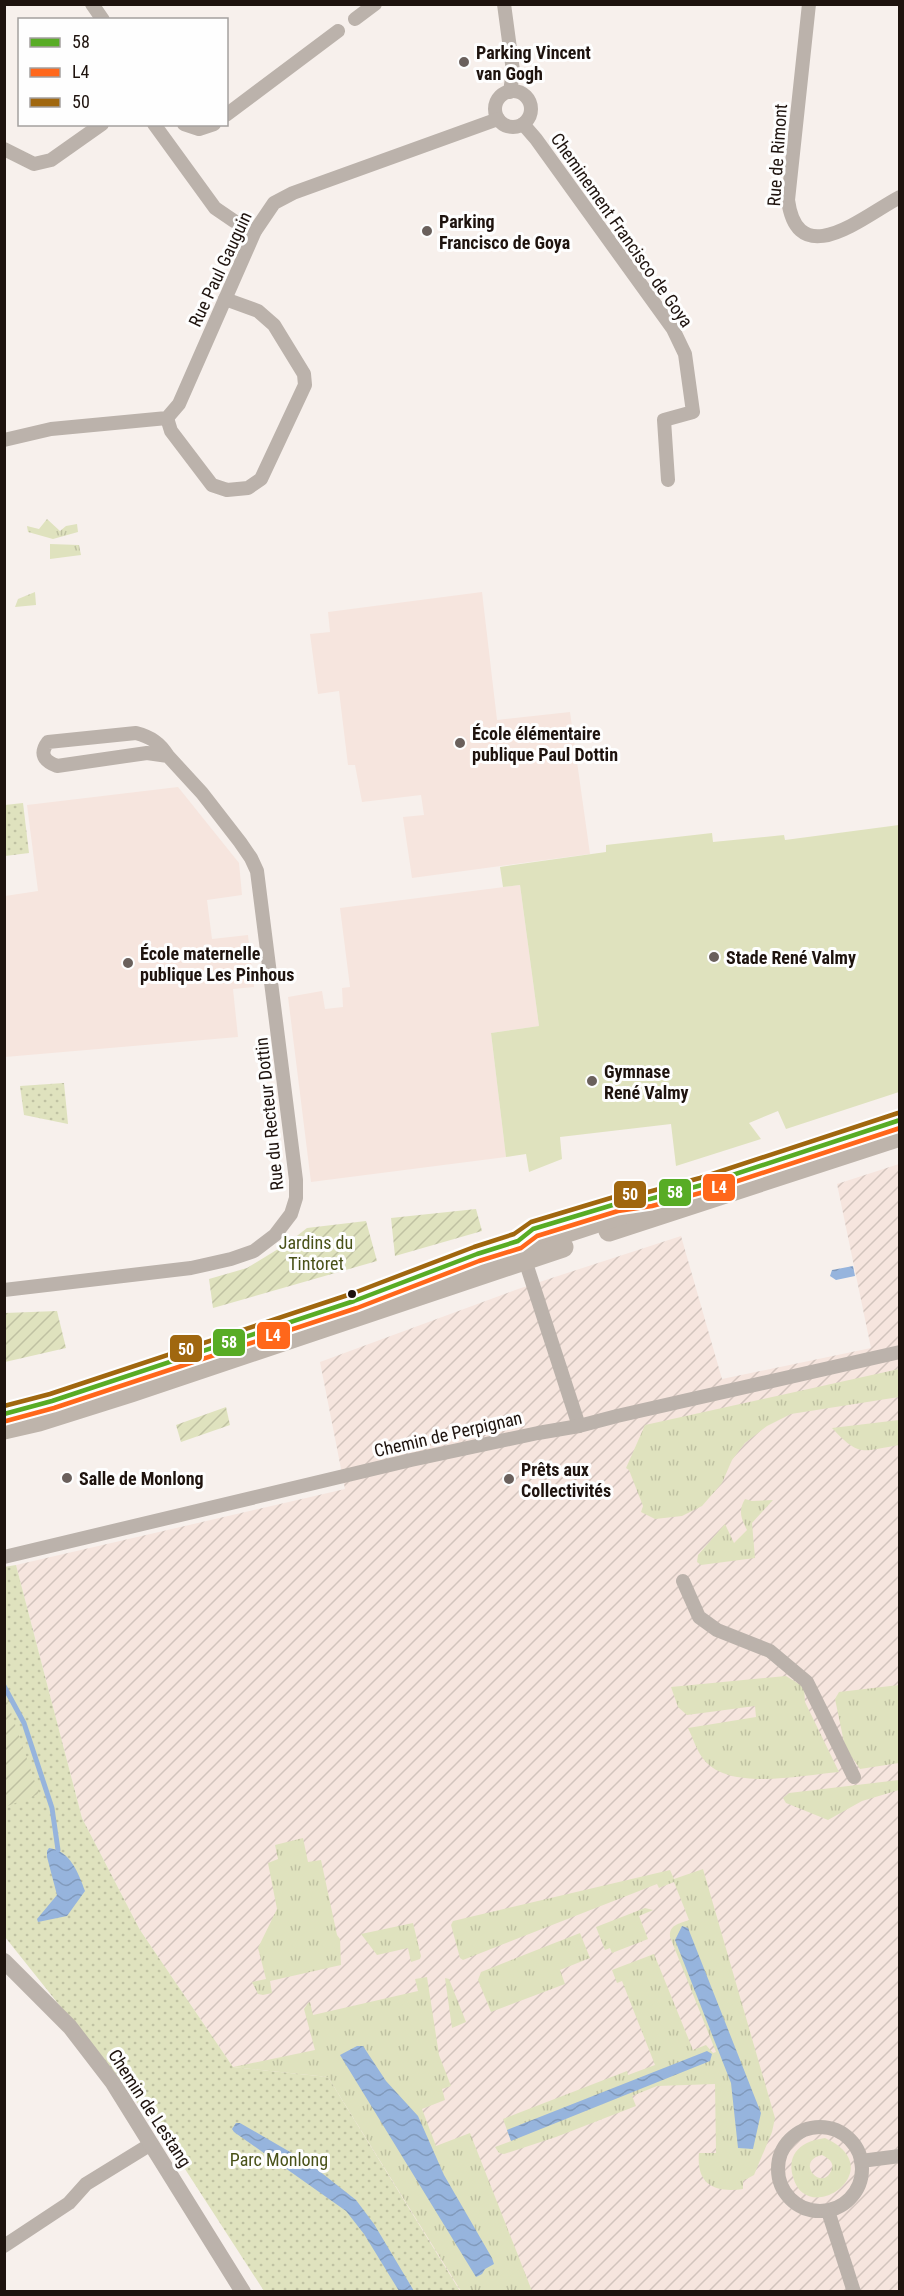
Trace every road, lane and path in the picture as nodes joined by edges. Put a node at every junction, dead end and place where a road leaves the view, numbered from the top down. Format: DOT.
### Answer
graph roads {
  1 [pos="92,4"];
  2 [pos="375,4"];
  3 [pos="504,4"];
  4 [pos="809,4"];
  5 [pos="102,18"];
  6 [pos="355,19"];
  7 [pos="338,32"];
  8 [pos="510,92"];
  9 [pos="228,114"];
  10 [pos="498,119"];
  11 [pos="523,124"];
  12 [pos="99,126"];
  13 [pos="155,126"];
  14 [pos="190,126"];
  15 [pos="208,126"];
  16 [pos="4,149"];
  17 [pos="900,197"];
  18 [pos="255,231"];
  19 [pos="225,299"];
  20 [pos="168,418"];
  21 [pos="4,440"];
  22 [pos="668,480"];
  23 [pos="168,756"];
  24 [pos="900,1120"];
  25 [pos="900,1136"];
  26 [pos="522,1250"];
  27 [pos="4,1290"];
  28 [pos="900,1352"];
  29 [pos="4,1414"];
  30 [pos="579,1426"];
  31 [pos="4,1429"];
  32 [pos="4,1557"];
  33 [pos="683,1581"];
  34 [pos="854,1778"];
  35 [pos="4,1961"];
  36 [pos="151,2144"];
  37 [pos="900,2156"];
  38 [pos="861,2161"];
  39 [pos="828,2211"];
  40 [pos="4,2246"];
  41 [pos="243,2292"];
  42 [pos="854,2292"];
  1 -- 5 [label="street"];
  2 -- 6 [label="street"];
  3 -- 8 [label="street"];
  4 -- 17 [label="street, Rue de Rimont"];
  7 -- 9 [label="street"];
  8 -- 10 [label="street"];
  8 -- 11 [label="street"];
  10 -- 11 [label="street"];
  10 -- 18 [label="street, Rue Paul Gauguin"];
  11 -- 22 [label="street, Cheminement Francisco de Goya"];
  12 -- 16 [label="street"];
  13 -- 18 [label="street"];
  14 -- 15 [label="street"];
  18 -- 19 [label="street, Rue Paul Gauguin"];
  19 -- 20 [label="street, Rue Paul Gauguin"];
  19 -- 20 [label="street"];
  20 -- 21 [label="street"];
  23 -- 23 [label="street, Rue du Recteur Dottin"];
  23 -- 27 [label="street, Rue du Recteur Dottin"];
  24 -- 26 [label="main road"];
  25 -- 26 [label="main road"];
  26 -- 29 [label="main road"];
  26 -- 30 [label="street"];
  26 -- 31 [label="main road"];
  28 -- 30 [label="street, Chemin de Perpignan"];
  30 -- 32 [label="street, Chemin de Perpignan"];
  33 -- 34 [label="street"];
  35 -- 36 [label="street, Chemin de Lestang"];
  36 -- 40 [label="street"];
  36 -- 41 [label="street, Chemin de Lestang"];
  37 -- 38 [label="street"];
  38 -- 39 [label="street"];
  38 -- 39 [label="street"];
  39 -- 42 [label="street"];
}
